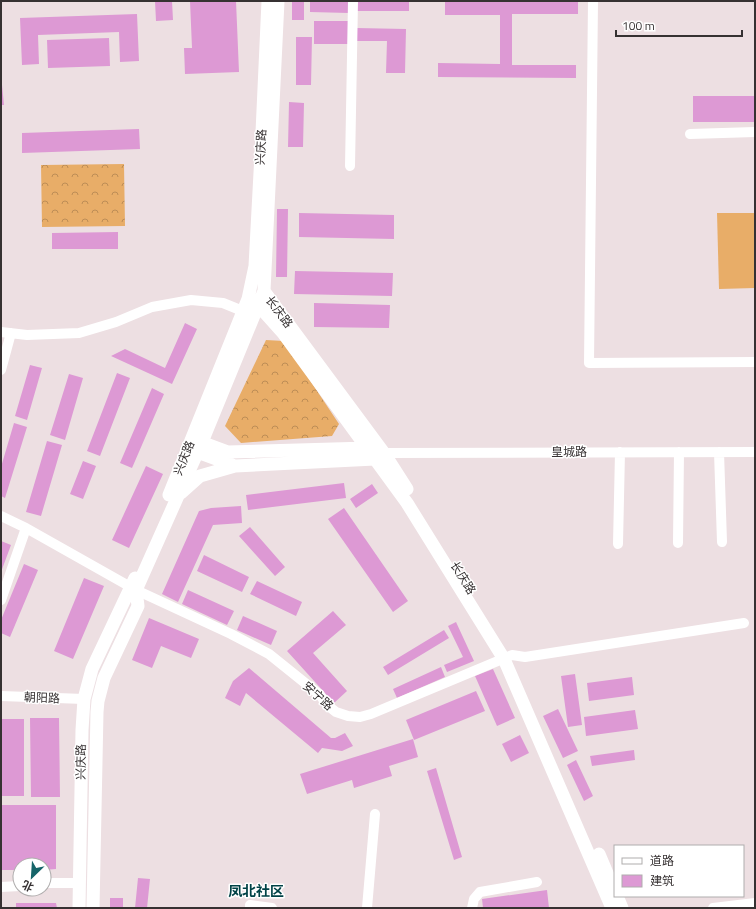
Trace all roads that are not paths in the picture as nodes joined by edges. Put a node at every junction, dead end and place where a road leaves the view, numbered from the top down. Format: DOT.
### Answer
graph roads {
  1 [pos="268,1"];
  2 [pos="278,1"];
  3 [pos="353,1"];
  4 [pos="594,1"];
  5 [pos="755,132"];
  6 [pos="690,134"];
  7 [pos="350,166"];
  8 [pos="264,292"];
  9 [pos="251,304"];
  10 [pos="6,333"];
  11 [pos="755,362"];
  12 [pos="1,370"];
  13 [pos="194,445"];
  14 [pos="620,452"];
  15 [pos="678,452"];
  16 [pos="719,452"];
  17 [pos="755,452"];
  18 [pos="376,453"];
  19 [pos="235,466"];
  20 [pos="178,495"];
  21 [pos="1,516"];
  22 [pos="26,528"];
  23 [pos="722,542"];
  24 [pos="678,543"];
  25 [pos="618,544"];
  26 [pos="133,589"];
  27 [pos="1,600"];
  28 [pos="744,623"];
  29 [pos="508,657"];
  30 [pos="1,696"];
  31 [pos="1,700"];
  32 [pos="84,701"];
  33 [pos="375,814"];
  34 [pos="537,882"];
  35 [pos="1,883"];
  36 [pos="12,883"];
  37 [pos="52,883"];
  38 [pos="79,885"];
  39 [pos="1,886"];
  40 [pos="12,886"];
  41 [pos="52,886"];
  42 [pos="614,890"];
  43 [pos="617,897"];
  44 [pos="755,903"];
  45 [pos="79,908"];
  46 [pos="93,908"];
  47 [pos="250,908"];
  48 [pos="272,908"];
  49 [pos="367,908"];
  50 [pos="472,908"];
  51 [pos="612,908"];
  52 [pos="622,908"];
  53 [pos="712,908"];
  1 -- 9 [label="main road, 兴庆路"];
  2 -- 8 [label="main road"];
  3 -- 7 [label="street"];
  4 -- 11 [label="street"];
  5 -- 6 [label="street"];
  8 -- 9 [label="main road, 兴庆路"];
  8 -- 18 [label="main road, 长庆路"];
  9 -- 10 [label="street"];
  9 -- 13 [label="main road, 兴庆路"];
  9 -- 18 [label="main road"];
  10 -- 12 [label="street"];
  13 -- 18 [label="main road, 皇城路"];
  13 -- 19 [label="main road, 皇城路"];
  13 -- 20 [label="main road, 兴庆路"];
  13 -- 26 [label="main road, 兴庆路"];
  14 -- 15 [label="street, 皇城路"];
  14 -- 18 [label="street, 皇城路"];
  14 -- 25 [label="street"];
  15 -- 16 [label="street, 皇城路"];
  15 -- 24 [label="street"];
  16 -- 17 [label="street, 皇城路"];
  16 -- 23 [label="street"];
  18 -- 19 [label="main road, 皇城路"];
  18 -- 29 [label="main road, 长庆路"];
  19 -- 20 [label="main road"];
  20 -- 26 [label="main road, 兴庆路"];
  21 -- 22 [label="street, 安宁路"];
  22 -- 26 [label="street, 安宁路"];
  22 -- 27 [label="street"];
  26 -- 29 [label="street, 安宁路"];
  26 -- 32 [label="main road, 兴庆路"];
  26 -- 46 [label="main road, 兴庆路"];
  28 -- 29 [label="street"];
  29 -- 42 [label="main road, 长庆路"];
  29 -- 51 [label="main road"];
  30 -- 32 [label="street, 朝阳路"];
  31 -- 32 [label="street, 朝阳路"];
  32 -- 38 [label="main road, 兴庆路"];
  33 -- 49 [label="street"];
  34 -- 50 [label="street"];
  35 -- 36 [label="street"];
  37 -- 38 [label="street"];
  38 -- 41 [label="street"];
  38 -- 45 [label="main road, 兴庆路"];
  39 -- 40 [label="street"];
  43 -- 52 [label="main road"];
  44 -- 53 [label="street"];
  47 -- 48 [label="street"];
}
